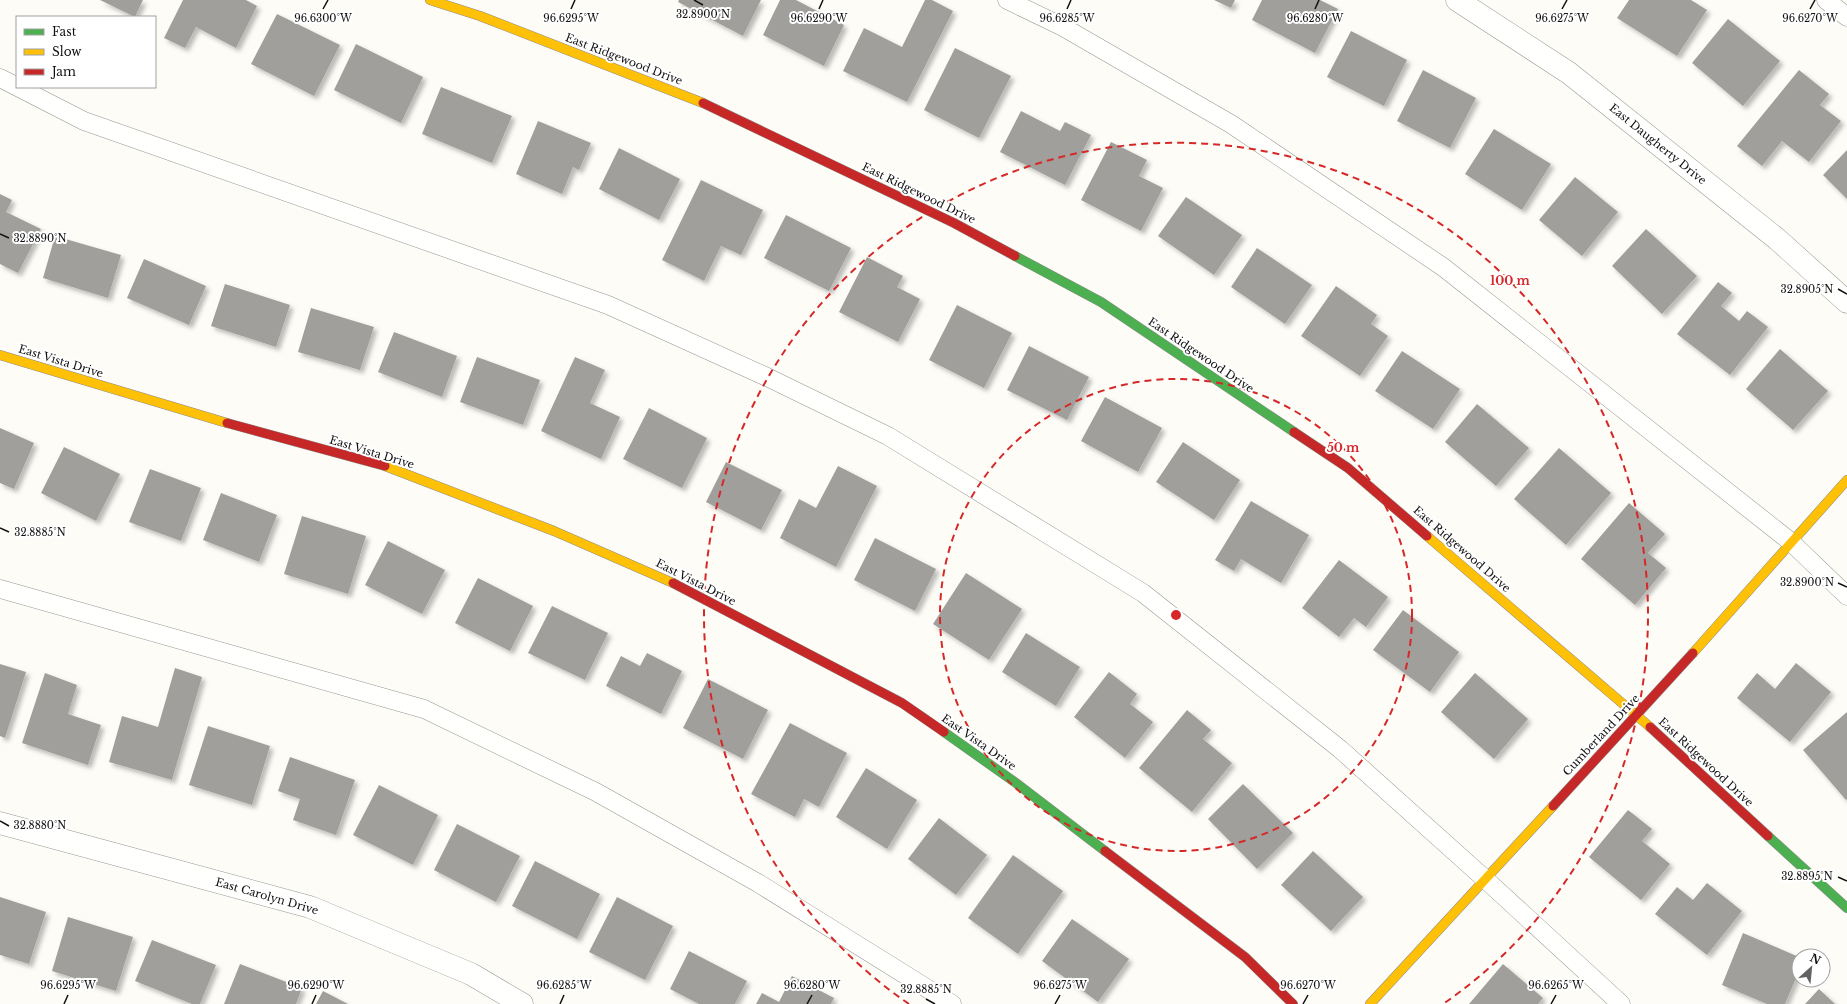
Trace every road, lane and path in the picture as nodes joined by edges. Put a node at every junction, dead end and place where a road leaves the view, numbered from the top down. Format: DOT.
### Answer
graph roads {
  1 [pos="430,0"];
  2 [pos="1007,0"];
  3 [pos="1457,0"];
  4 [pos="1826,0"];
  5 [pos="1847,17"];
  6 [pos="0,78"];
  7 [pos="16,86"];
  8 [pos="20,88"];
  9 [pos="1847,302"];
  10 [pos="0,355"];
  11 [pos="1847,480"];
  12 [pos="1791,542"];
  13 [pos="0,589"];
  14 [pos="1847,596"];
  15 [pos="1637,714"];
  16 [pos="0,823"];
  17 [pos="1485,879"];
  18 [pos="1847,908"];
  19 [pos="522,1004"];
  20 [pos="952,1004"];
  21 [pos="1293,1004"];
  22 [pos="1370,1004"];
  23 [pos="1621,1004"];
  1 -- 15 [label="street, East Ridgewood Drive"];
  2 -- 12 [label="lane"];
  3 -- 9 [label="street, East Daugherty Drive"];
  4 -- 5 [label="lane"];
  6 -- 7 [label="lane"];
  8 -- 17 [label="lane"];
  10 -- 21 [label="street, East Vista Drive"];
  11 -- 12 [label="street, Cumberland Drive"];
  12 -- 14 [label="lane"];
  12 -- 15 [label="street, Cumberland Drive"];
  13 -- 20 [label="lane"];
  15 -- 17 [label="street, Cumberland Drive"];
  15 -- 18 [label="street, East Ridgewood Drive"];
  16 -- 19 [label="street, East Carolyn Drive"];
  17 -- 22 [label="street, Cumberland Drive"];
  17 -- 23 [label="lane"];
}
